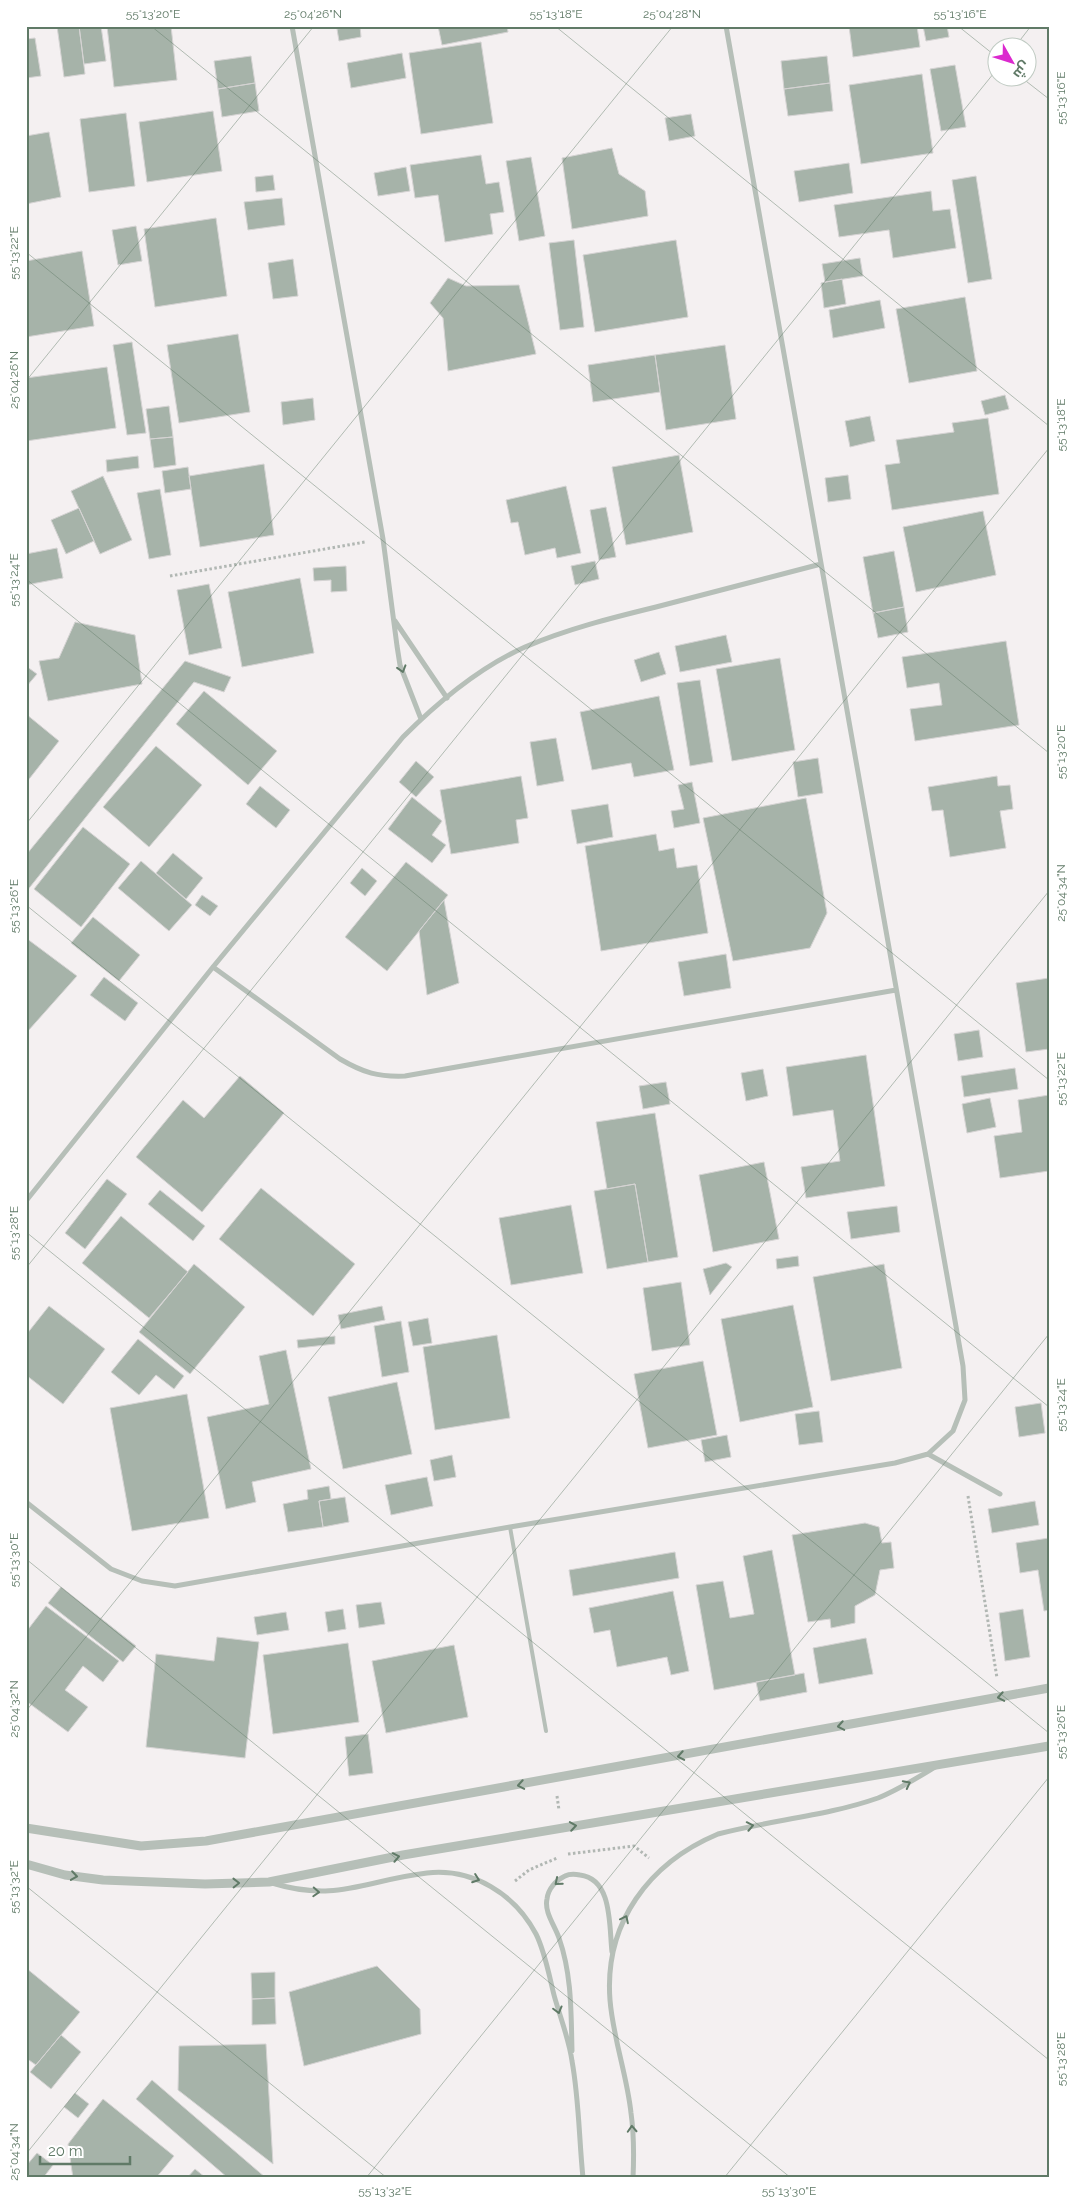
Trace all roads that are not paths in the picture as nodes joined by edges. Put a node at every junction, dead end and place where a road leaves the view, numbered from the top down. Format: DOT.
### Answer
graph roads {
  1 [pos="292,26"];
  2 [pos="726,26"];
  3 [pos="821,564"];
  4 [pos="395,621"];
  5 [pos="447,698"];
  6 [pos="421,719"];
  7 [pos="212,967"];
  8 [pos="896,990"];
  9 [pos="26,1201"];
  10 [pos="928,1454"];
  11 [pos="1000,1494"];
  12 [pos="26,1502"];
  13 [pos="510,1527"];
  14 [pos="1049,1689"];
  15 [pos="546,1731"];
  16 [pos="1049,1746"];
  17 [pos="938,1765"];
  18 [pos="26,1828"];
  19 [pos="26,1864"];
  20 [pos="269,1882"];
  21 [pos="613,1955"];
  22 [pos="572,2060"];
  23 [pos="582,2178"];
  24 [pos="633,2178"];
  1 -- 4 [label="street"];
  2 -- 3 [label="street"];
  3 -- 5 [label="street"];
  3 -- 8 [label="street"];
  4 -- 5 [label="street"];
  4 -- 6 [label="street, one-way"];
  5 -- 6 [label="street"];
  6 -- 7 [label="street"];
  7 -- 8 [label="street"];
  7 -- 9 [label="street"];
  8 -- 10 [label="street"];
  10 -- 11 [label="street"];
  10 -- 13 [label="street"];
  12 -- 13 [label="street"];
  13 -- 15 [label="lane"];
  14 -- 18 [label="street, one-way"];
  16 -- 17 [label="street"];
  20 -- 17 [label="street, one-way"];
  21 -- 17 [label="street, one-way"];
  19 -- 20 [label="street, one-way"];
  20 -- 22 [label="street, one-way"];
  21 -- 22 [label="street, one-way"];
  24 -- 21 [label="street, one-way"];
  22 -- 23 [label="street"];
}
